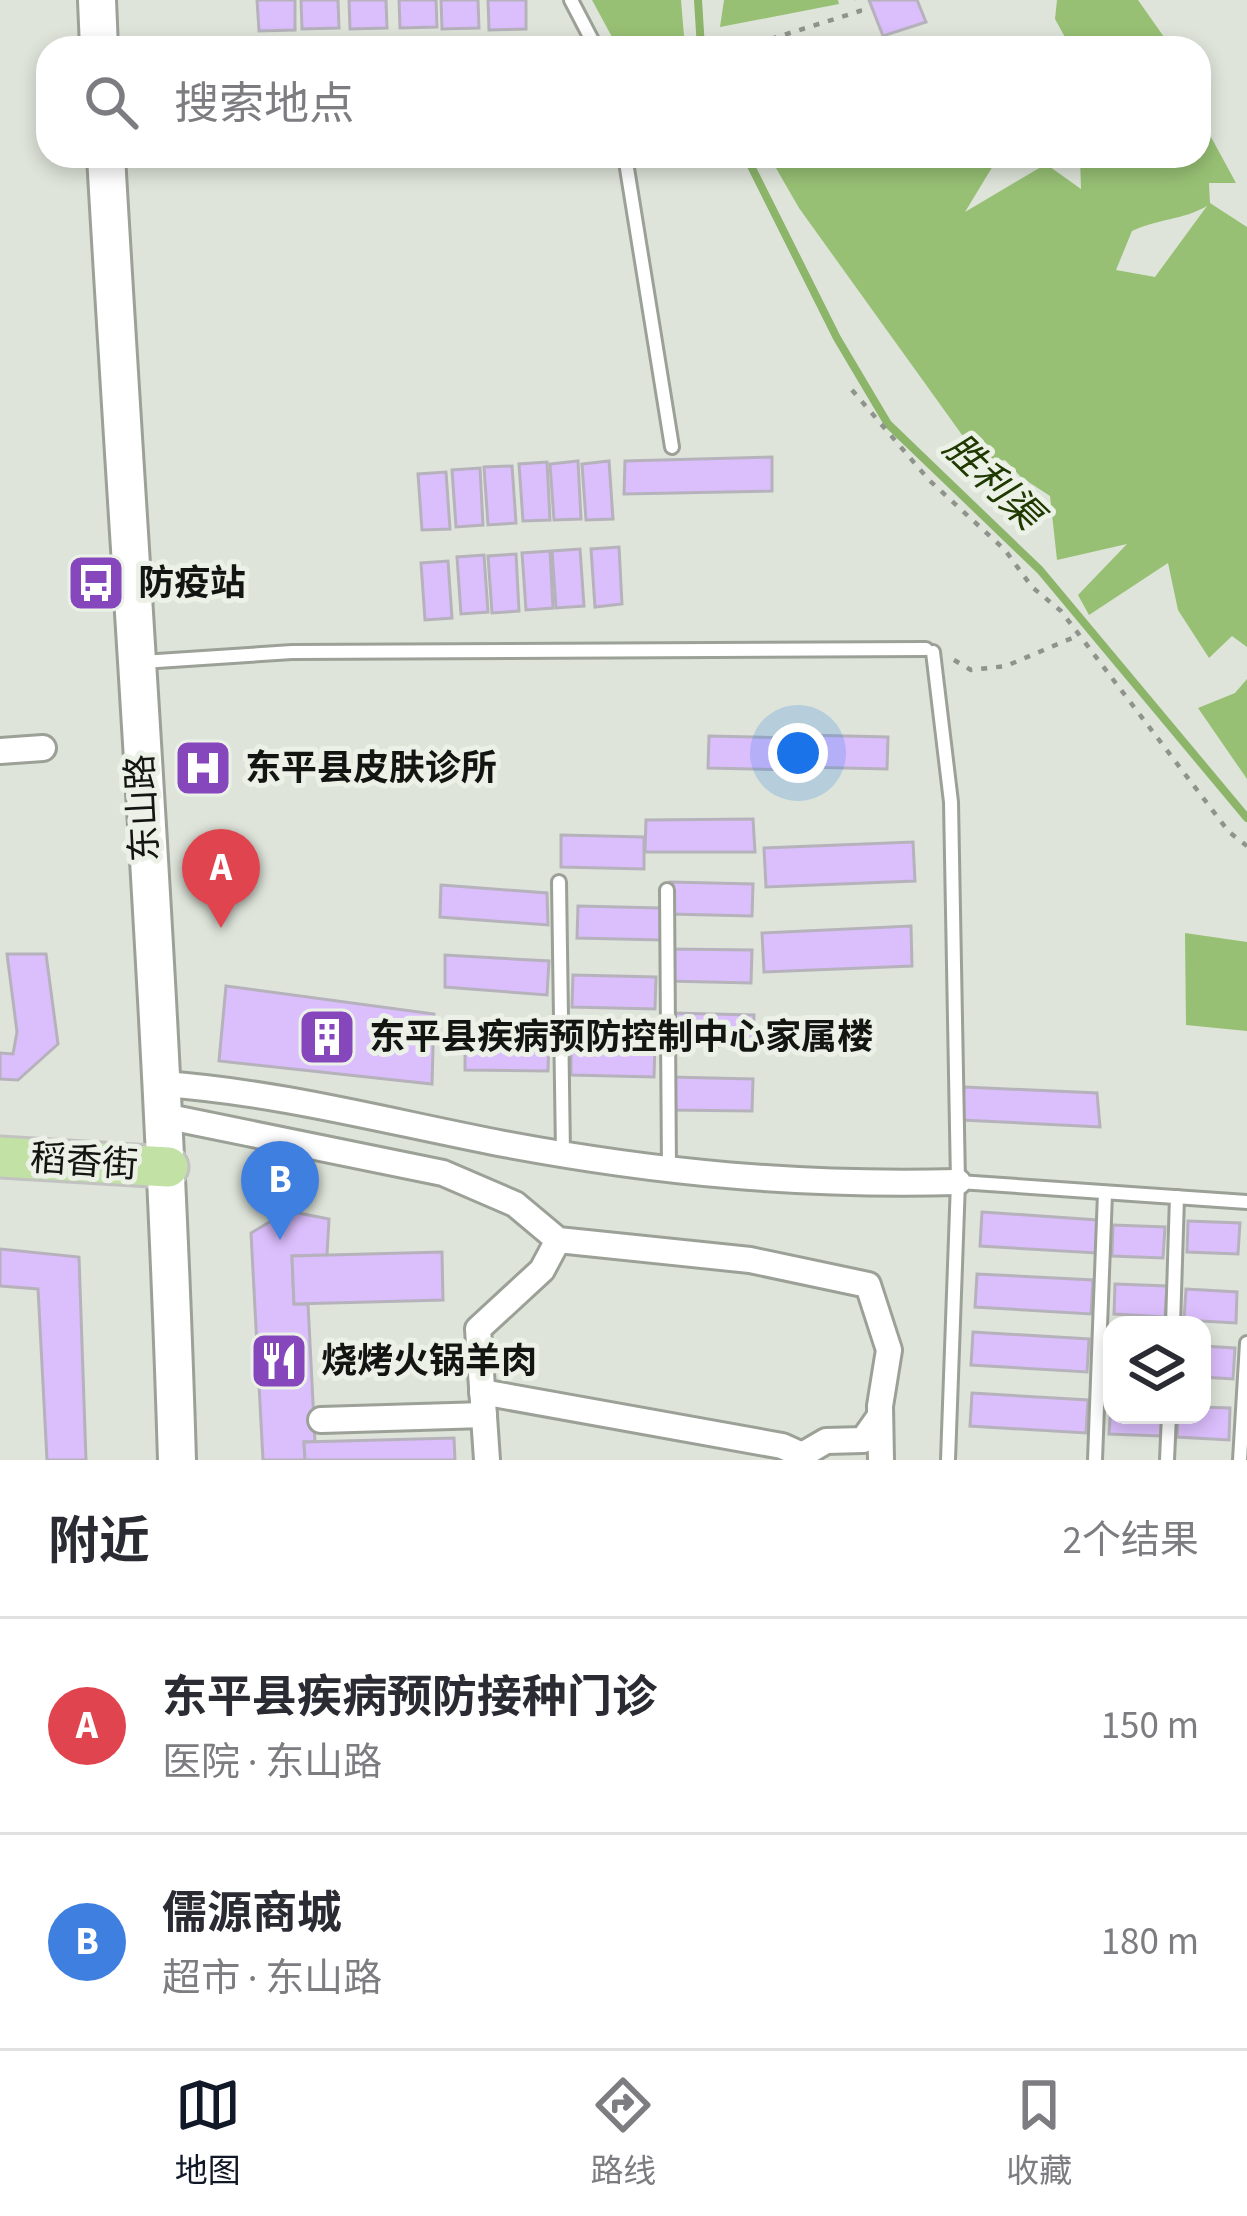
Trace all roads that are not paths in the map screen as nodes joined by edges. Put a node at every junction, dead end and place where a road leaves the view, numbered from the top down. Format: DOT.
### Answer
graph roads {
  1 [pos="97,0"];
  2 [pos="571,0"];
  3 [pos="98,36"];
  4 [pos="590,36"];
  5 [pos="107,168"];
  6 [pos="627,168"];
  7 [pos="672,447"];
  8 [pos="135,662"];
  9 [pos="43,748"];
  10 [pos="0,751"];
  11 [pos="559,882"];
  12 [pos="667,890"];
  13 [pos="163,1100"];
  14 [pos="562,1153"];
  15 [pos="0,1157"];
  16 [pos="168,1167"];
  17 [pos="670,1170"];
  18 [pos="958,1182"];
  19 [pos="1105,1193"];
  20 [pos="1177,1197"];
  21 [pos="1247,1202"];
  22 [pos="558,1240"];
  23 [pos="1172,1316"];
  24 [pos="1247,1343"];
  25 [pos="483,1404"];
  26 [pos="880,1416"];
  27 [pos="321,1420"];
  28 [pos="1169,1424"];
  29 [pos="177,1460"];
  30 [pos="487,1460"];
  31 [pos="881,1460"];
  32 [pos="948,1460"];
  33 [pos="1095,1460"];
  34 [pos="1168,1460"];
  35 [pos="1240,1460"];
  1 -- 3 [label="street"];
  2 -- 4 [label="lane"];
  5 -- 8 [label="street, 东山路"];
  6 -- 7 [label="lane"];
  8 -- 13 [label="street, 东山路"];
  8 -- 18 [label="lane"];
  9 -- 10 [label="street"];
  11 -- 14 [label="lane"];
  12 -- 17 [label="lane"];
  13 -- 14 [label="street"];
  13 -- 16 [label="street, 东山路"];
  13 -- 22 [label="street"];
  14 -- 17 [label="street"];
  15 -- 16 [label="main road, 稻香街"];
  16 -- 29 [label="street, 东山路"];
  17 -- 18 [label="street"];
  18 -- 19 [label="lane"];
  18 -- 32 [label="lane"];
  19 -- 20 [label="lane"];
  19 -- 33 [label="lane"];
  20 -- 21 [label="lane"];
  20 -- 23 [label="lane"];
  22 -- 25 [label="street"];
  22 -- 26 [label="street"];
  24 -- 35 [label="lane"];
  25 -- 26 [label="street"];
  25 -- 27 [label="street"];
  25 -- 30 [label="street"];
  26 -- 31 [label="street"];
  28 -- 34 [label="lane"];
}
